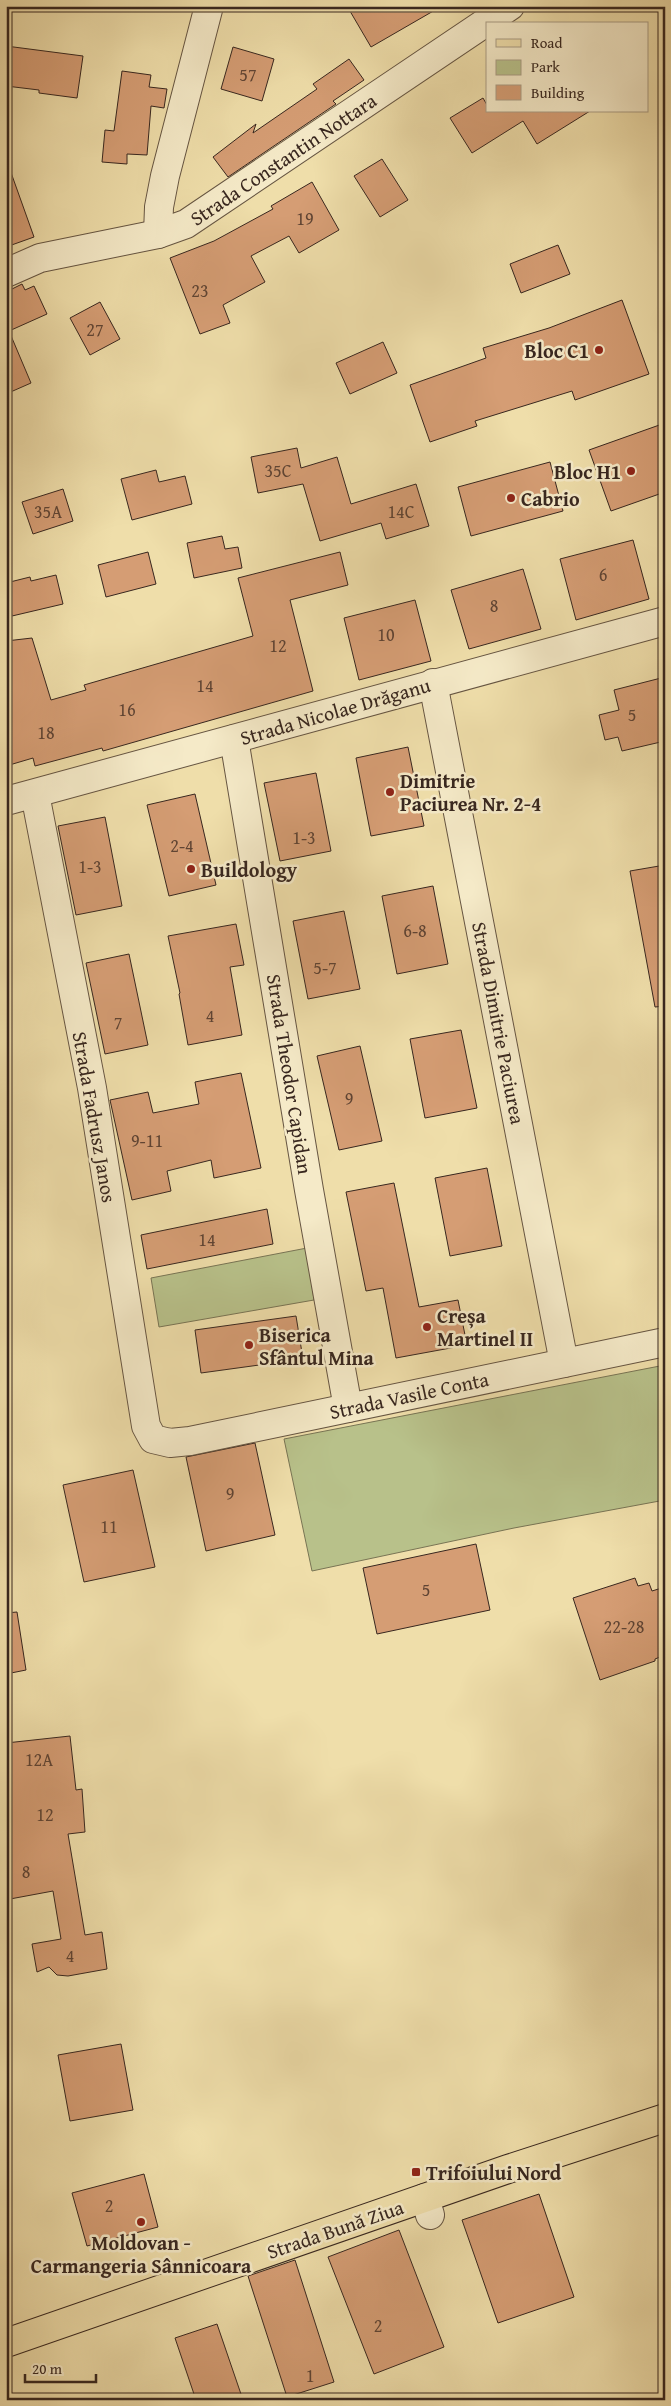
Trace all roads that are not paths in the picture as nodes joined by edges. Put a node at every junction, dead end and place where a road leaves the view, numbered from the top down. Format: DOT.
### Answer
graph roads {
  1 [pos="209,6"];
  2 [pos="510,6"];
  3 [pos="486,22"];
  4 [pos="486,22"];
  5 [pos="158,234"];
  6 [pos="6,273"];
  7 [pos="665,621"];
  8 [pos="433,683"];
  9 [pos="234,739"];
  10 [pos="35,794"];
  11 [pos="6,802"];
  12 [pos="665,1342"];
  13 [pos="564,1363"];
  14 [pos="348,1408"];
  15 [pos="153,1439"];
  16 [pos="665,2118"];
  17 [pos="6,2343"];
  1 -- 5 [label="street"];
  2 -- 4 [label="street, Strada Constantin Nottara"];
  3 -- 5 [label="street, Strada Constantin Nottara"];
  5 -- 6 [label="street, Strada Constantin Nottara"];
  7 -- 8 [label="street, Strada Nicolae Drăganu"];
  8 -- 9 [label="street, Strada Nicolae Drăganu"];
  8 -- 13 [label="street, Strada Dimitrie Paciurea"];
  9 -- 10 [label="street, Strada Nicolae Drăganu"];
  9 -- 14 [label="street, Strada Theodor Capidan"];
  10 -- 11 [label="street, Strada Nicolae Drăganu"];
  10 -- 15 [label="street, Strada Fadrusz Janos"];
  12 -- 13 [label="street, Strada Vasile Conta"];
  13 -- 14 [label="street, Strada Vasile Conta"];
  14 -- 15 [label="street, Strada Vasile Conta"];
  16 -- 17 [label="main road, Strada Bună Ziua"];
}
